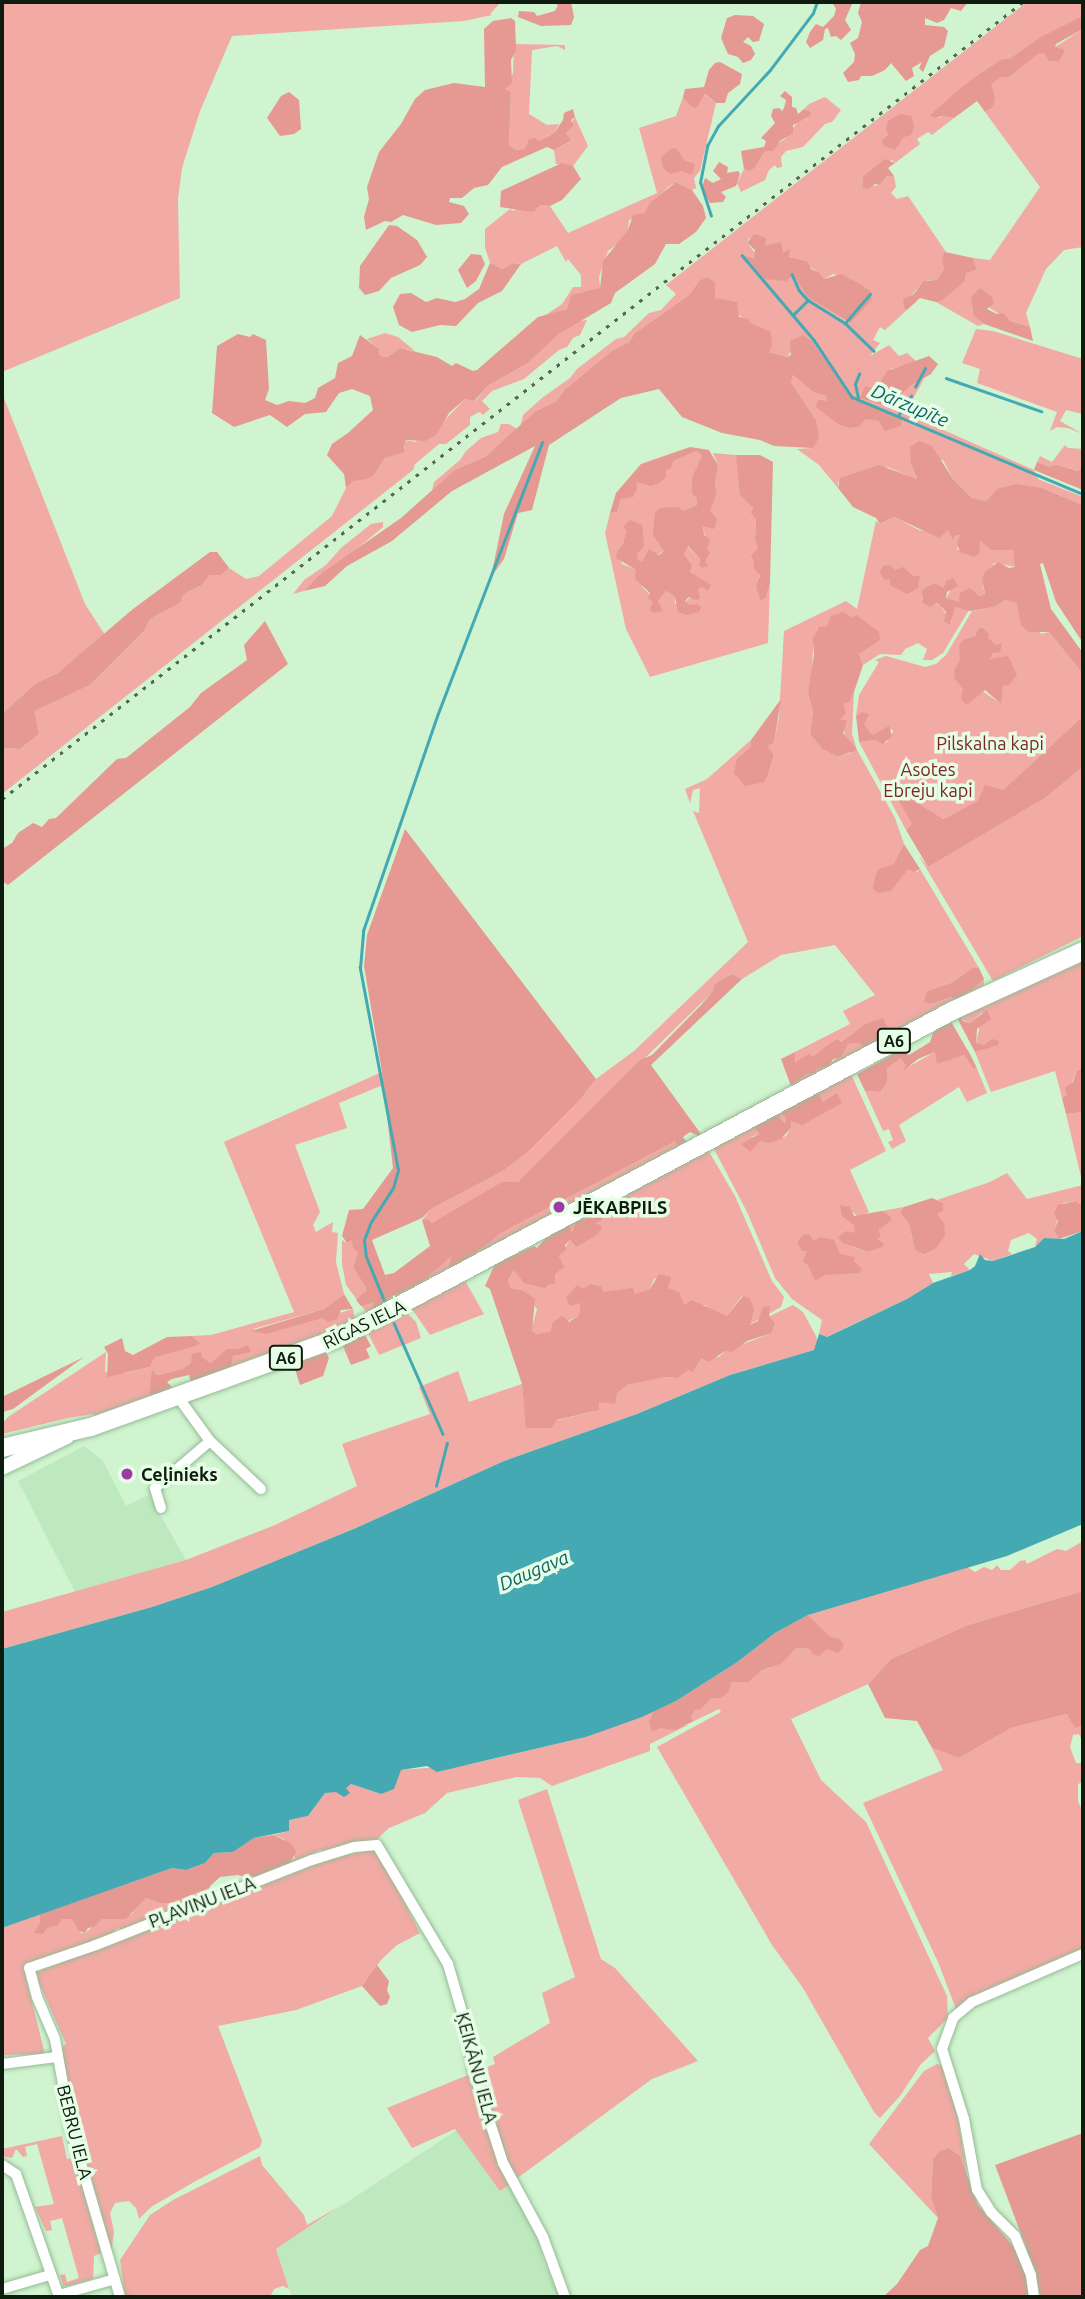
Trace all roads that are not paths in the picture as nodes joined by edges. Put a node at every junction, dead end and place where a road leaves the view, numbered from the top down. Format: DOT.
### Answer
graph roads {
  1 [pos="1083,951"];
  2 [pos="178,1397"];
  3 [pos="78,1431"];
  4 [pos="210,1441"];
  5 [pos="2,1448"];
  6 [pos="2,1468"];
  7 [pos="261,1489"];
  8 [pos="161,1508"];
  9 [pos="377,1845"];
  10 [pos="1083,1954"];
  11 [pos="29,1968"];
  12 [pos="57,2057"];
  13 [pos="2,2064"];
  14 [pos="2,2165"];
  15 [pos="50,2275"];
  16 [pos="115,2279"];
  17 [pos="2,2289"];
  18 [pos="59,2296"];
  19 [pos="120,2297"];
  20 [pos="565,2297"];
  21 [pos="1034,2297"];
  1 -- 2 [label="highway, RĪGAS IELA / A6"];
  2 -- 3 [label="highway, RĪGAS IELA / A6"];
  2 -- 4 [label="street"];
  3 -- 5 [label="highway, A6"];
  3 -- 6 [label="main road, RĪGAS IELA"];
  4 -- 7 [label="street"];
  4 -- 8 [label="street"];
  9 -- 11 [label="street, PĻAVIŅU IELA"];
  9 -- 20 [label="street, ĶEIKĀNU IELA"];
  10 -- 21 [label="street"];
  11 -- 12 [label="street, BEBRU IELA"];
  12 -- 13 [label="street"];
  12 -- 16 [label="street, BEBRU IELA"];
  14 -- 15 [label="street"];
  15 -- 17 [label="street"];
  15 -- 18 [label="street"];
  16 -- 18 [label="street"];
  16 -- 19 [label="street, BEBRU IELA"];
}
